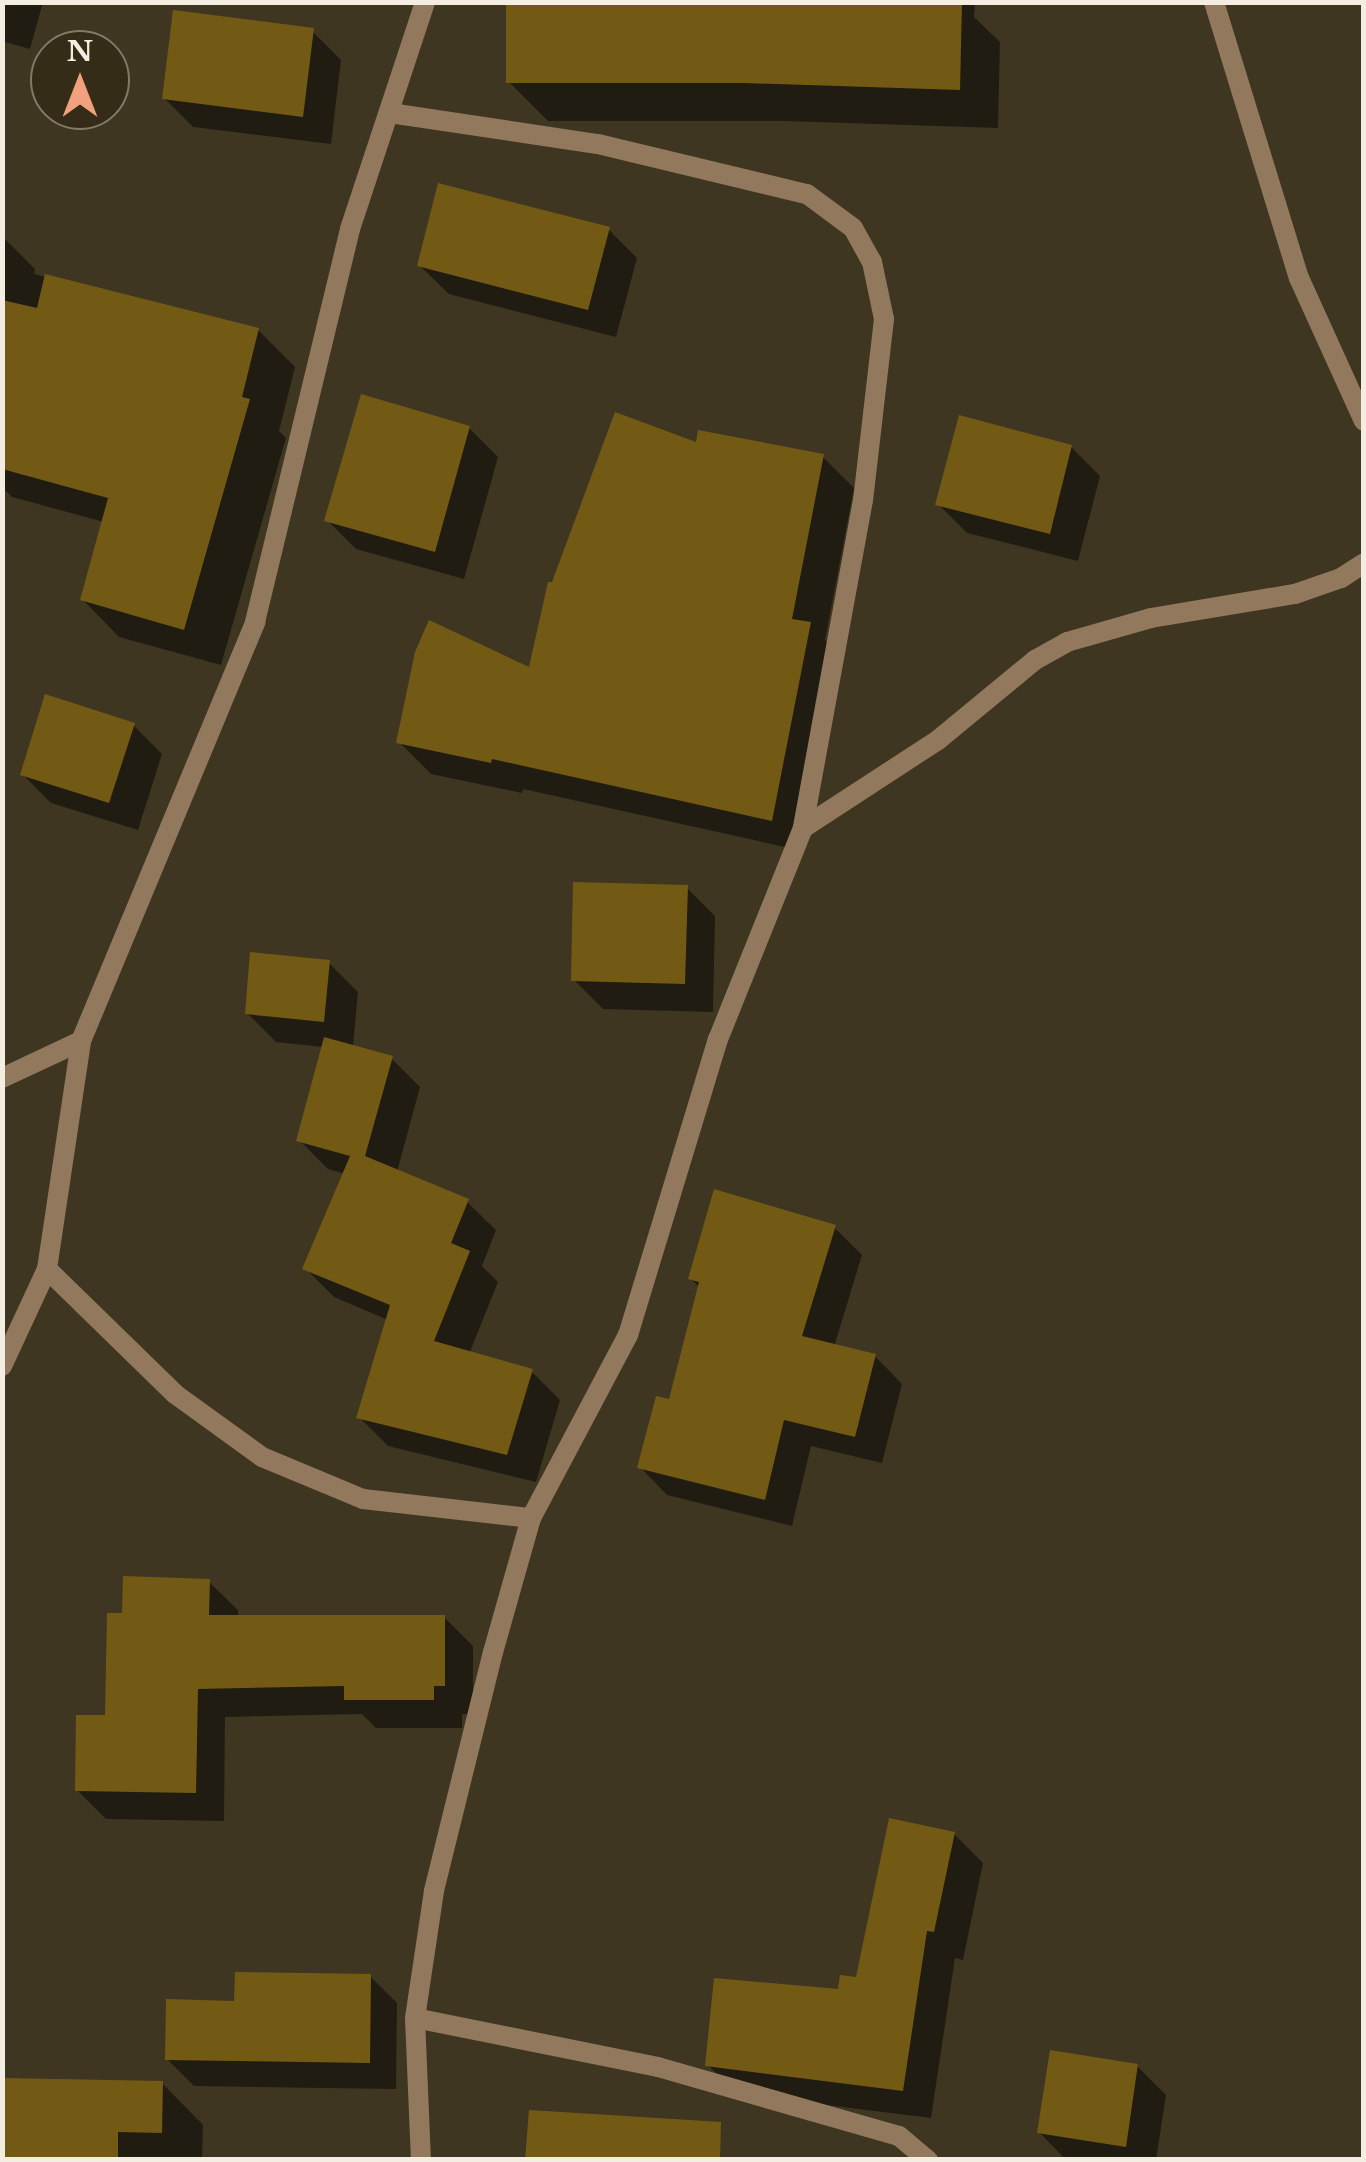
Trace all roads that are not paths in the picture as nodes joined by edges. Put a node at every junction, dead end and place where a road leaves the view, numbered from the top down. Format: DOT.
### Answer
graph roads {
  1 [pos="425,2"];
  2 [pos="1214,2"];
  3 [pos="390,112"];
  4 [pos="1364,421"];
  5 [pos="1364,563"];
  6 [pos="803,828"];
  7 [pos="81,1041"];
  8 [pos="2,1078"];
  9 [pos="47,1269"];
  10 [pos="2,1366"];
  11 [pos="531,1518"];
  12 [pos="415,2018"];
  13 [pos="420,2160"];
  14 [pos="928,2160"];
  1 -- 3 [label="street"];
  2 -- 4 [label="street"];
  3 -- 6 [label="street"];
  3 -- 7 [label="street"];
  5 -- 6 [label="street"];
  6 -- 11 [label="street"];
  7 -- 8 [label="street"];
  7 -- 9 [label="street"];
  9 -- 10 [label="street"];
  9 -- 11 [label="street"];
  11 -- 12 [label="street"];
  12 -- 13 [label="street"];
  12 -- 14 [label="street"];
}
